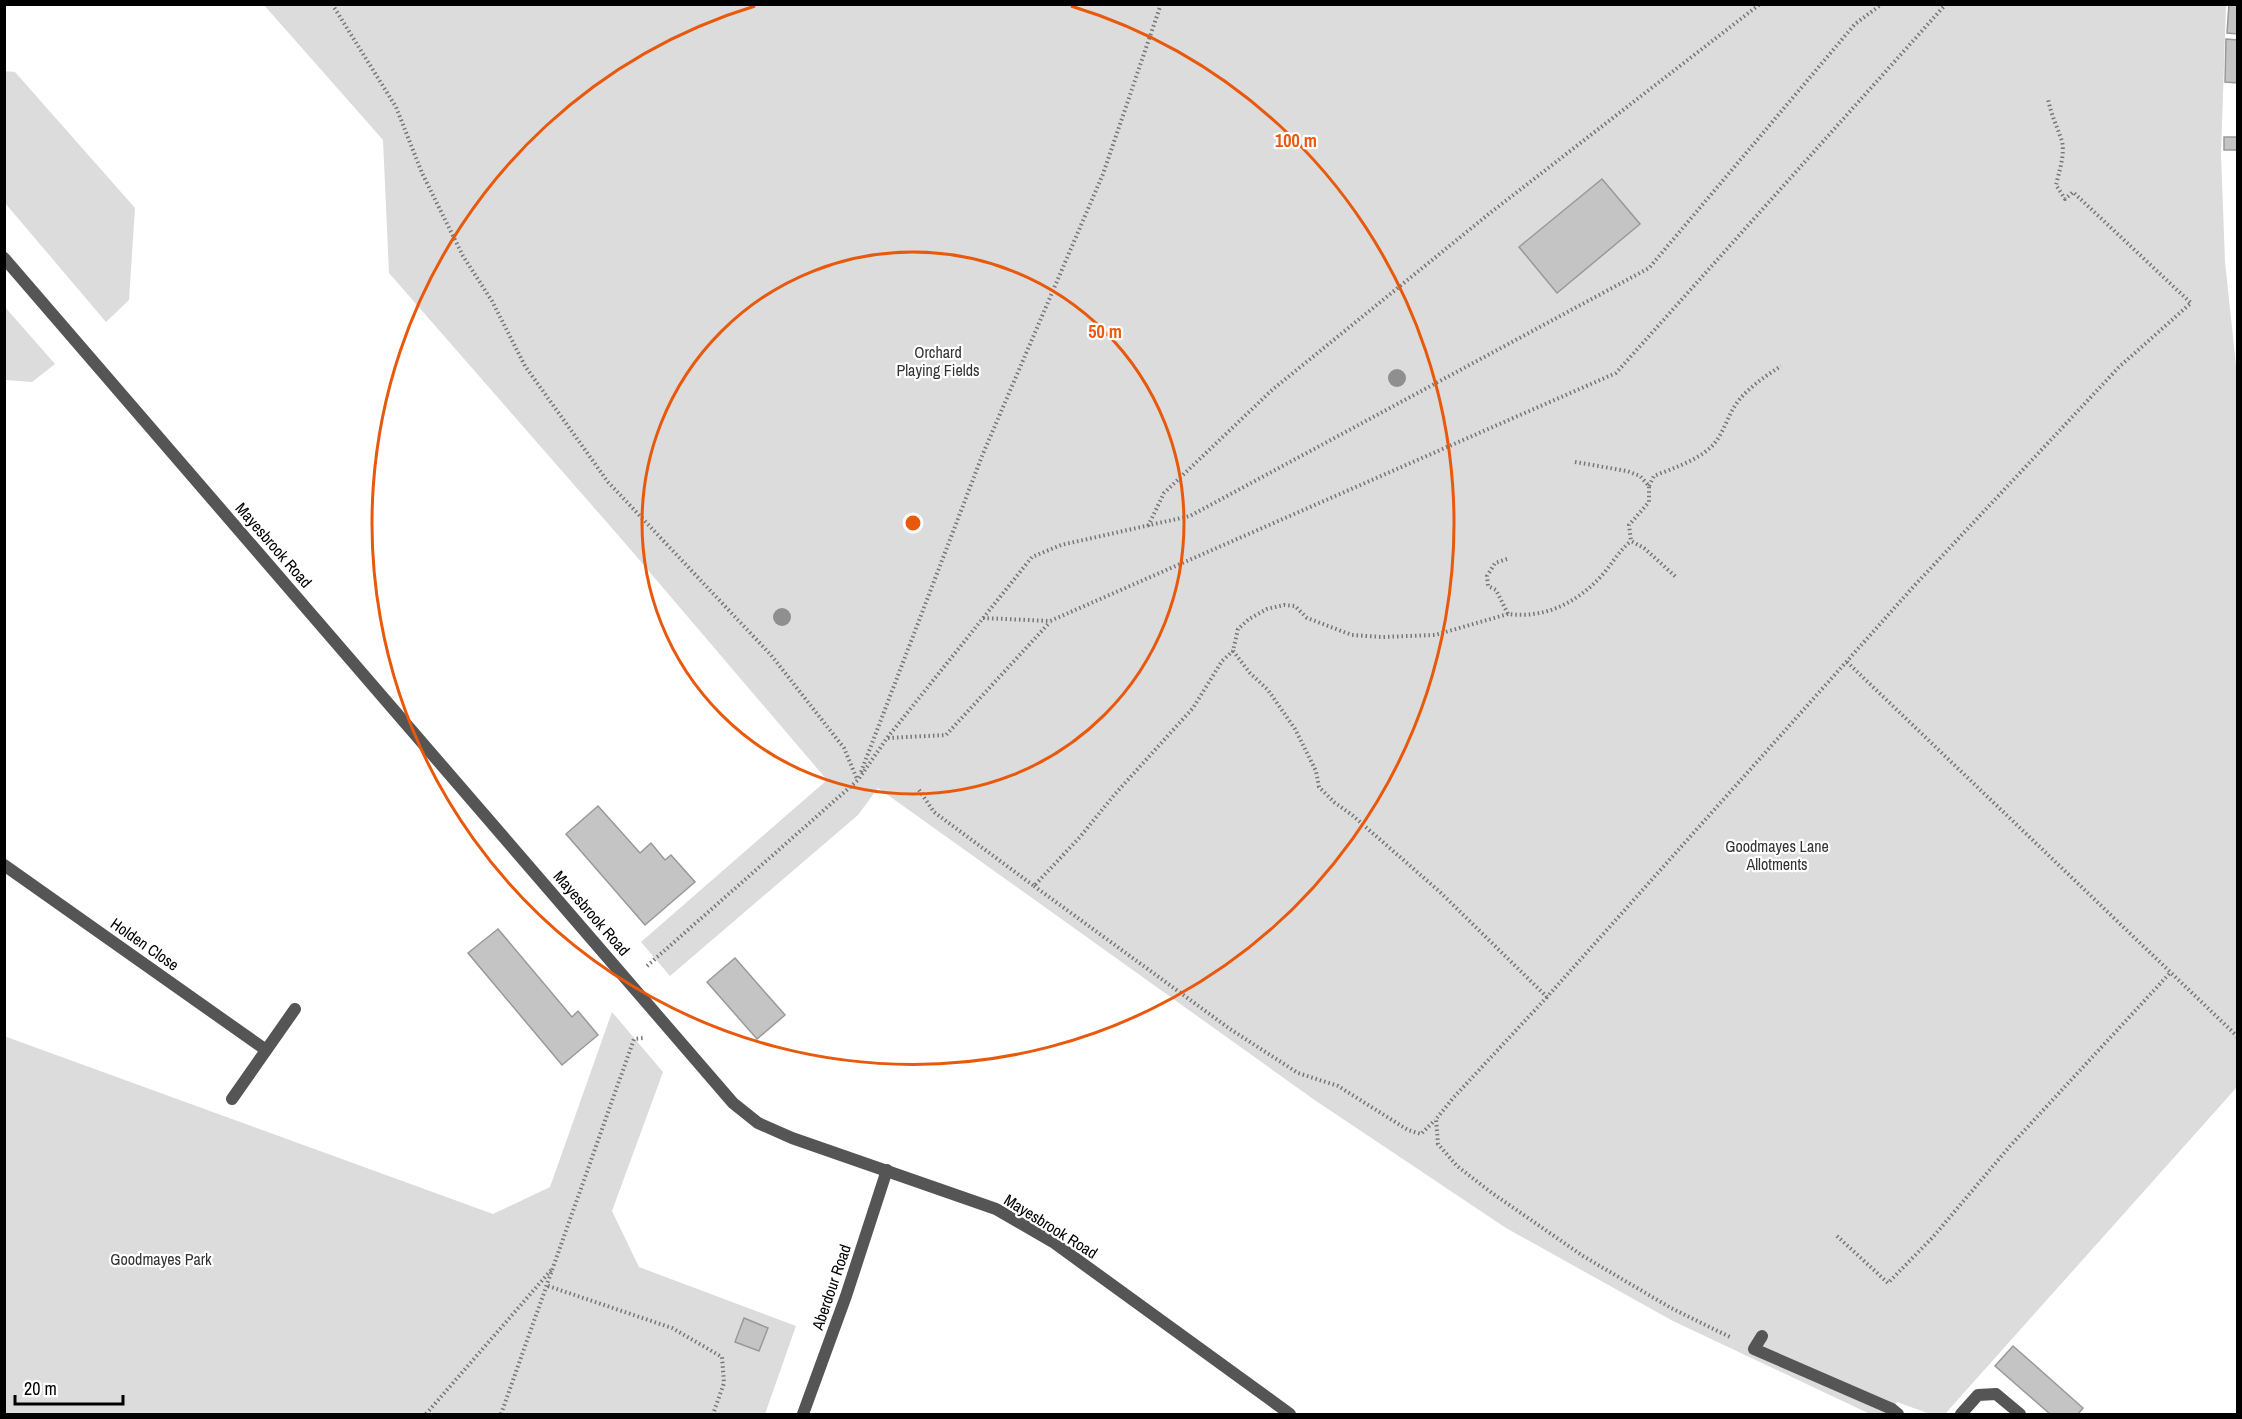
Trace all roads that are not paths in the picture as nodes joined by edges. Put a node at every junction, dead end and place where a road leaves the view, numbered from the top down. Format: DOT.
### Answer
graph roads {
  1 [pos="4,258"];
  2 [pos="4,865"];
  3 [pos="295,1009"];
  4 [pos="266,1050"];
  5 [pos="232,1099"];
  6 [pos="887,1170"];
  7 [pos="1762,1336"];
  8 [pos="803,1414"];
  9 [pos="1290,1414"];
  10 [pos="1898,1414"];
  11 [pos="1961,1414"];
  12 [pos="2019,1414"];
  1 -- 6 [label="street, Mayesbrook Road"];
  2 -- 4 [label="street, Holden Close"];
  3 -- 4 [label="street"];
  4 -- 5 [label="street"];
  6 -- 8 [label="street, Aberdour Road"];
  6 -- 9 [label="street, Mayesbrook Road"];
  7 -- 10 [label="street"];
  11 -- 12 [label="street"];
}
